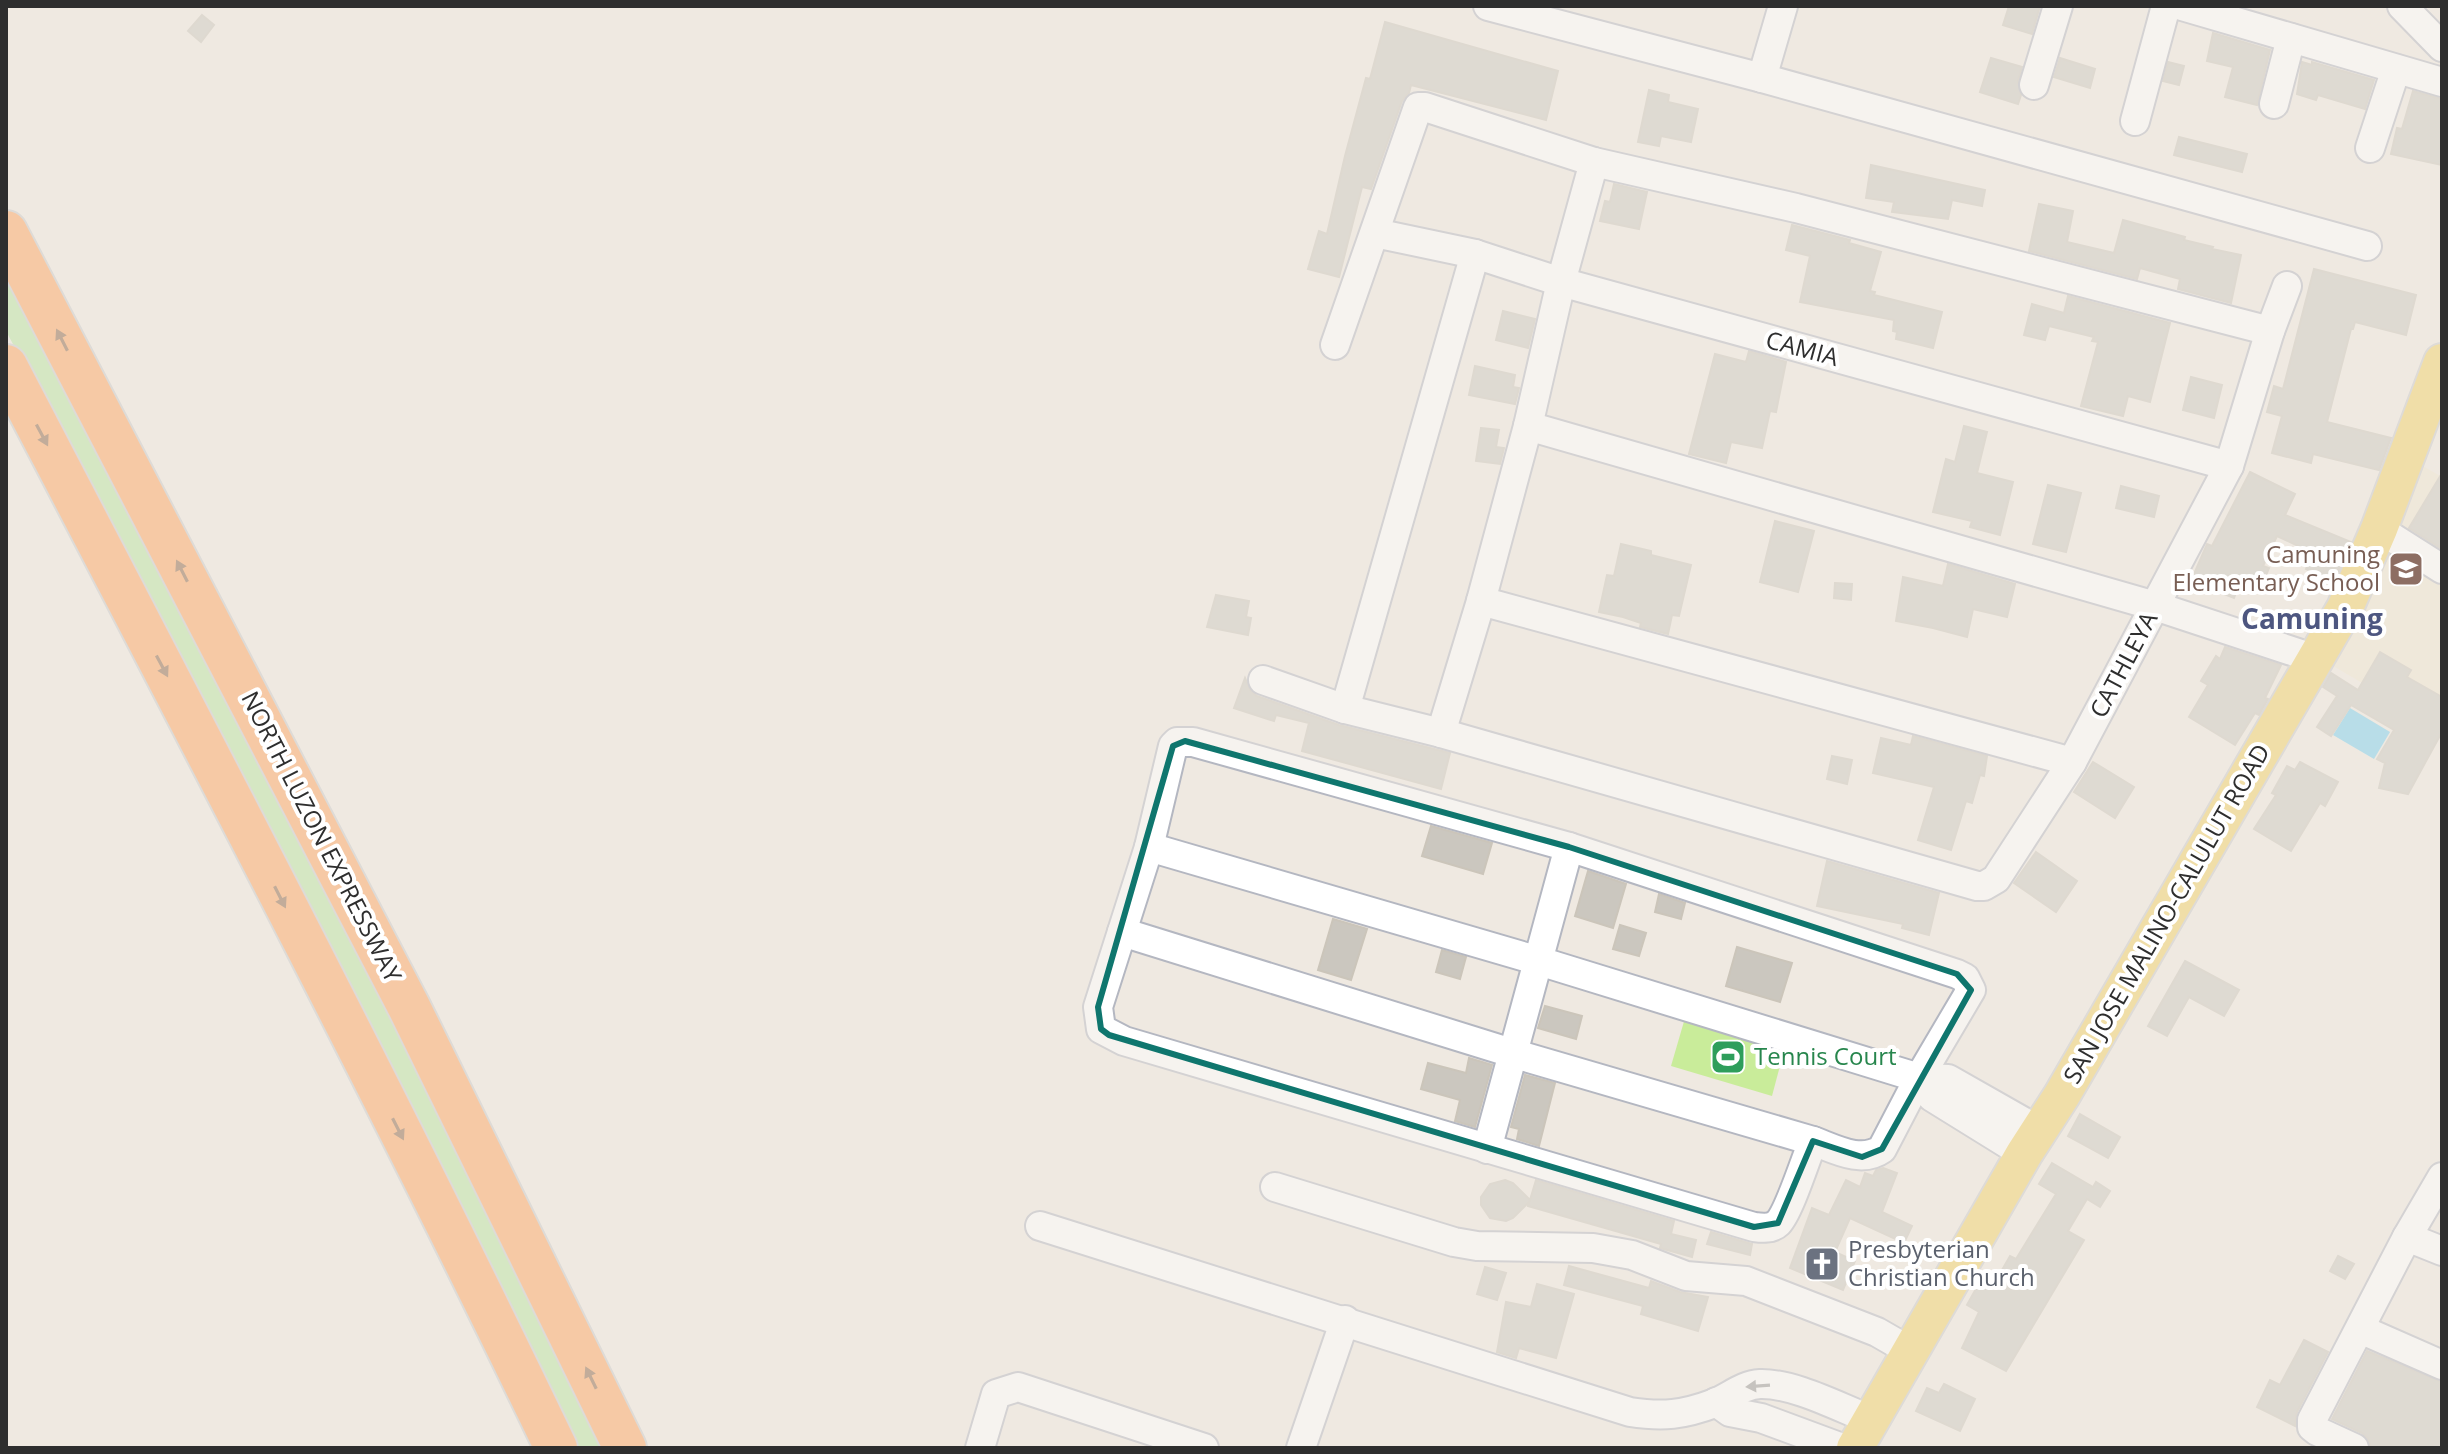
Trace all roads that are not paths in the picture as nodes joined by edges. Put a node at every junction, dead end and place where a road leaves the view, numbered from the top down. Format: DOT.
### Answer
graph roads {
  1 [pos="1488,6"];
  2 [pos="1783,6"];
  3 [pos="2058,6"];
  4 [pos="2166,6"];
  5 [pos="2182,6"];
  6 [pos="2402,6"];
  7 [pos="2291,38"];
  8 [pos="2439,39"];
  9 [pos="2396,69"];
  10 [pos="1762,78"];
  11 [pos="2442,82"];
  12 [pos="2034,85"];
  13 [pos="2274,104"];
  14 [pos="2135,121"];
  15 [pos="2370,148"];
  16 [pos="1594,162"];
  17 [pos="6,232"];
  18 [pos="1375,233"];
  19 [pos="2367,246"];
  20 [pos="1475,254"];
  21 [pos="1561,282"];
  22 [pos="2287,286"];
  23 [pos="2270,331"];
  24 [pos="1335,345"];
  25 [pos="2442,362"];
  26 [pos="6,366"];
  27 [pos="1528,426"];
  28 [pos="2229,466"];
  29 [pos="2379,529"];
  30 [pos="2442,569"];
  31 [pos="1481,601"];
  32 [pos="2155,606"];
  33 [pos="2316,659"];
  34 [pos="1263,680"];
  35 [pos="1345,709"];
  36 [pos="1441,733"];
  37 [pos="2072,762"];
  38 [pos="1149,847"];
  39 [pos="1569,847"];
  40 [pos="1122,932"];
  41 [pos="1539,961"];
  42 [pos="1515,1054"];
  43 [pos="1919,1078"];
  44 [pos="1813,1141"];
  45 [pos="2031,1142"];
  46 [pos="1487,1149"];
  47 [pos="2442,1177"];
  48 [pos="1275,1187"];
  49 [pos="1040,1226"];
  50 [pos="2407,1237"];
  51 [pos="2442,1251"];
  52 [pos="1345,1320"];
  53 [pos="2360,1329"];
  54 [pos="1910,1351"];
  55 [pos="2442,1365"];
  56 [pos="1815,1398"];
  57 [pos="1716,1402"];
  58 [pos="1802,1433"];
  59 [pos="1864,1434"];
  60 [pos="1138,1437"];
  61 [pos="556,1448"];
  62 [pos="625,1448"];
  63 [pos="980,1448"];
  64 [pos="1204,1448"];
  65 [pos="1301,1448"];
  66 [pos="1842,1448"];
  67 [pos="2354,1448"];
  1 -- 10 [label="street"];
  2 -- 10 [label="street"];
  3 -- 12 [label="street"];
  4 -- 14 [label="street"];
  5 -- 7 [label="street"];
  6 -- 8 [label="street"];
  7 -- 9 [label="street"];
  7 -- 13 [label="street"];
  9 -- 11 [label="street"];
  9 -- 15 [label="street"];
  10 -- 19 [label="street"];
  16 -- 18 [label="street"];
  16 -- 21 [label="street"];
  16 -- 23 [label="street"];
  62 -- 17 [label="highway, NORTH LUZON EXPRESSWAY, one-way"];
  18 -- 20 [label="street, CAMIA"];
  18 -- 24 [label="street"];
  20 -- 21 [label="street, CAMIA"];
  20 -- 35 [label="street"];
  21 -- 27 [label="street"];
  21 -- 28 [label="street, CAMIA"];
  22 -- 23 [label="street, CATHLEYA"];
  23 -- 28 [label="street, CATHLEYA"];
  25 -- 29 [label="main road, SAN JOSE MALINO-CALULUT ROAD"];
  26 -- 61 [label="highway, one-way"];
  27 -- 31 [label="street"];
  27 -- 32 [label="street"];
  28 -- 32 [label="street, CATHLEYA"];
  29 -- 30 [label="street"];
  29 -- 33 [label="main road, SAN JOSE MALINO-CALULUT ROAD"];
  31 -- 36 [label="street"];
  31 -- 37 [label="street"];
  32 -- 33 [label="street"];
  32 -- 37 [label="street, CATHLEYA"];
  33 -- 45 [label="main road, SAN JOSE MALINO-CALULUT ROAD"];
  34 -- 35 [label="street"];
  35 -- 36 [label="street"];
  36 -- 37 [label="street, CATHLEYA"];
  38 -- 39 [label="street"];
  38 -- 40 [label="street"];
  38 -- 41 [label="street"];
  39 -- 41 [label="street"];
  39 -- 43 [label="street"];
  40 -- 42 [label="street"];
  40 -- 46 [label="street"];
  41 -- 42 [label="street"];
  41 -- 43 [label="street"];
  42 -- 44 [label="street"];
  42 -- 46 [label="street"];
  43 -- 44 [label="street"];
  43 -- 45 [label="street"];
  44 -- 46 [label="street"];
  45 -- 54 [label="main road, SAN JOSE MALINO-CALULUT ROAD"];
  47 -- 50 [label="street"];
  48 -- 54 [label="street"];
  49 -- 52 [label="street"];
  50 -- 51 [label="street"];
  50 -- 53 [label="street"];
  52 -- 57 [label="street"];
  52 -- 65 [label="street"];
  53 -- 55 [label="street"];
  53 -- 67 [label="street"];
  54 -- 59 [label="main road, SAN JOSE MALINO-CALULUT ROAD"];
  56 -- 57 [label="street, one-way"];
  56 -- 58 [label="street"];
  56 -- 59 [label="street"];
  57 -- 58 [label="street"];
  58 -- 66 [label="street"];
  60 -- 63 [label="street"];
  60 -- 64 [label="street"];
}
